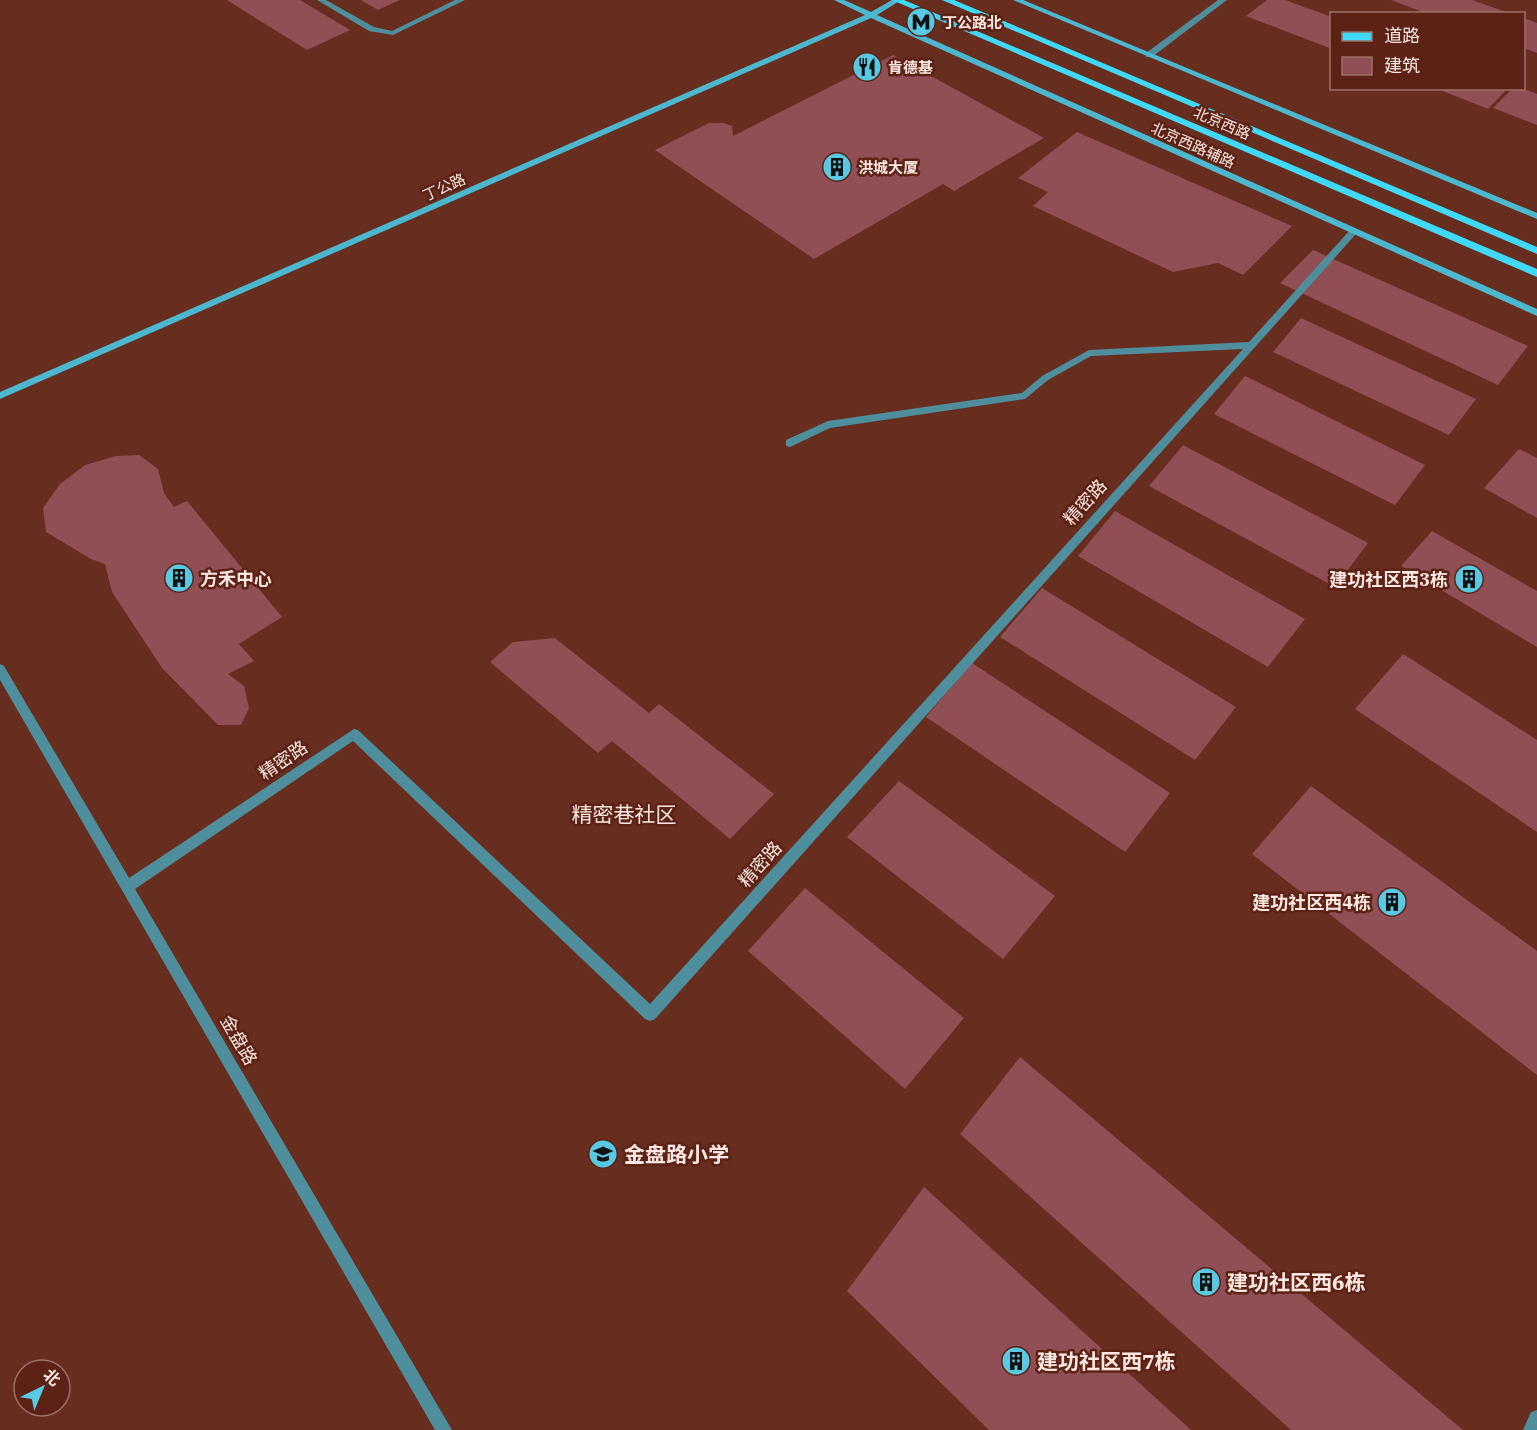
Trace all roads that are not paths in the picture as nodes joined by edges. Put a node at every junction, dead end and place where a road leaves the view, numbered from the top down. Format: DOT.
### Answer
graph roads {
  1 [pos="321,0"];
  2 [pos="461,0"];
  3 [pos="838,0"];
  4 [pos="896,0"];
  5 [pos="946,0"];
  6 [pos="1017,0"];
  7 [pos="1223,0"];
  8 [pos="871,15"];
  9 [pos="1149,55"];
  10 [pos="1537,216"];
  11 [pos="1353,232"];
  12 [pos="1537,251"];
  13 [pos="1537,273"];
  14 [pos="1537,313"];
  15 [pos="1252,345"];
  16 [pos="0,396"];
  17 [pos="790,443"];
  18 [pos="0,669"];
  19 [pos="127,887"];
  20 [pos="1537,1418"];
  21 [pos="444,1430"];
  22 [pos="1531,1430"];
  1 -- 2 [label="street"];
  3 -- 8 [label="main road, 北京西路辅路"];
  4 -- 8 [label="main road, 丁公路"];
  4 -- 13 [label="main road, 北京西路"];
  5 -- 12 [label="main road, 北京西路"];
  6 -- 9 [label="main road"];
  7 -- 9 [label="street"];
  8 -- 11 [label="main road, 北京西路辅路"];
  8 -- 16 [label="main road, 丁公路"];
  9 -- 10 [label="main road"];
  11 -- 14 [label="main road, 北京西路辅路"];
  11 -- 15 [label="street, 精密路"];
  15 -- 17 [label="street"];
  15 -- 19 [label="street, 精密路"];
  18 -- 19 [label="street, 金盘路"];
  19 -- 21 [label="street, 金盘路"];
  20 -- 22 [label="street"];
}
